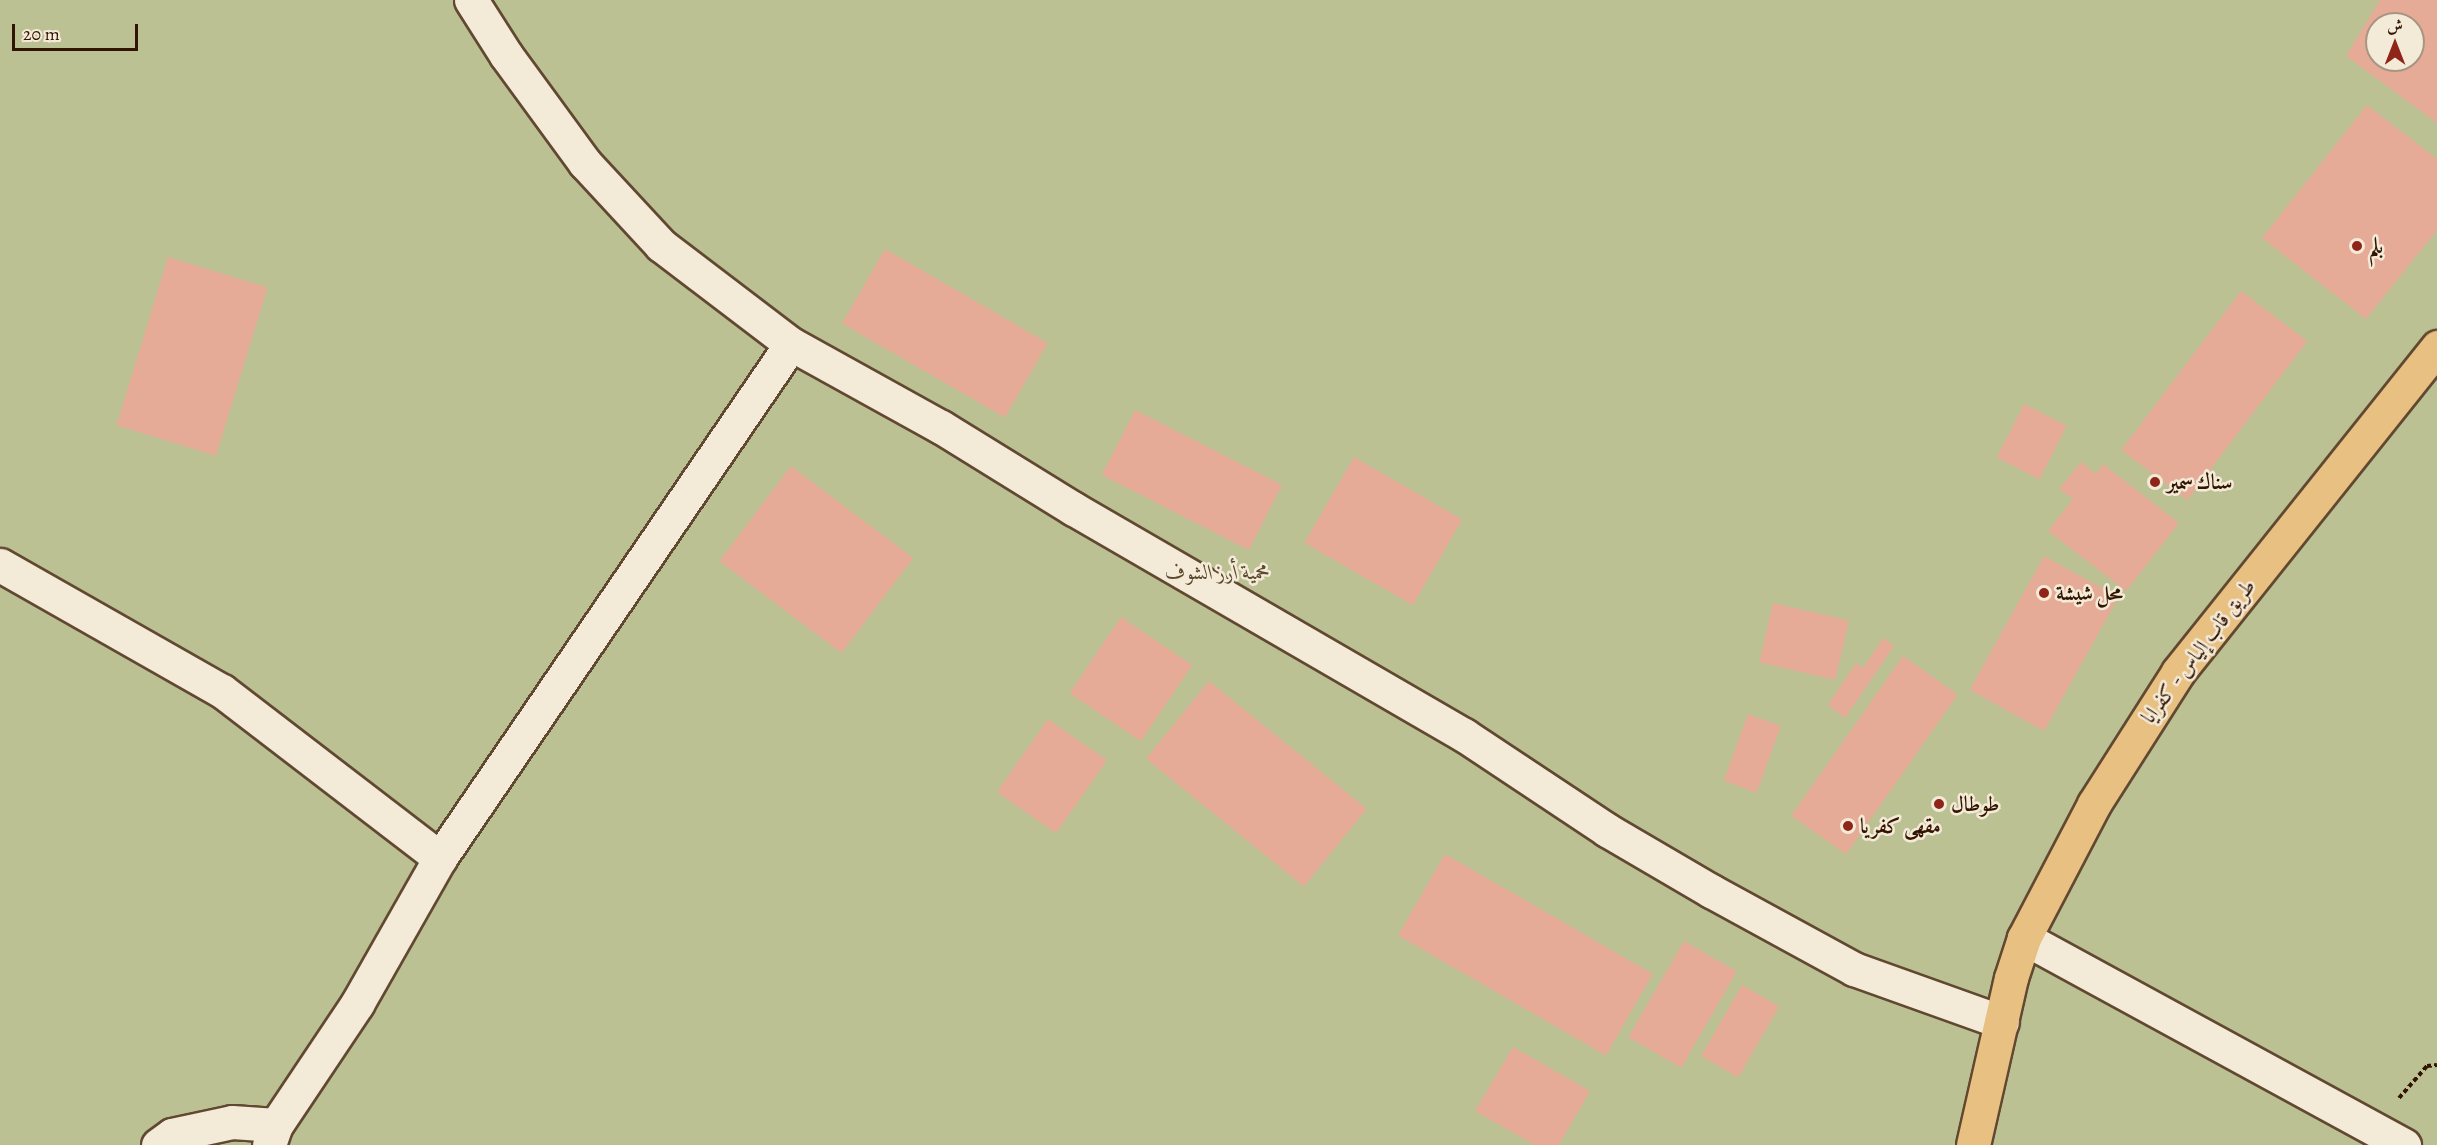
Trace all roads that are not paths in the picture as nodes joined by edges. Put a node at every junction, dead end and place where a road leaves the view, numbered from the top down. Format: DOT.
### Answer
graph roads {
  1 [pos="471,0"];
  2 [pos="791,344"];
  3 [pos="2437,347"];
  4 [pos="0,565"];
  5 [pos="440,858"];
  6 [pos="2024,938"];
  7 [pos="2001,1022"];
  8 [pos="272,1135"];
  9 [pos="158,1145"];
  10 [pos="1972,1145"];
  11 [pos="2404,1145"];
  1 -- 2 [label="main road"];
  2 -- 5 [label="main road"];
  2 -- 7 [label="main road"];
  3 -- 6 [label="main road, طريق قاب إلياس - كفرايا"];
  4 -- 5 [label="main road"];
  5 -- 8 [label="main road"];
  6 -- 7 [label="main road, طريق قاب إلياس - كفرايا"];
  6 -- 11 [label="main road"];
  7 -- 10 [label="main road, طريق قاب إلياس - كفرايا"];
  8 -- 9 [label="main road"];
}
